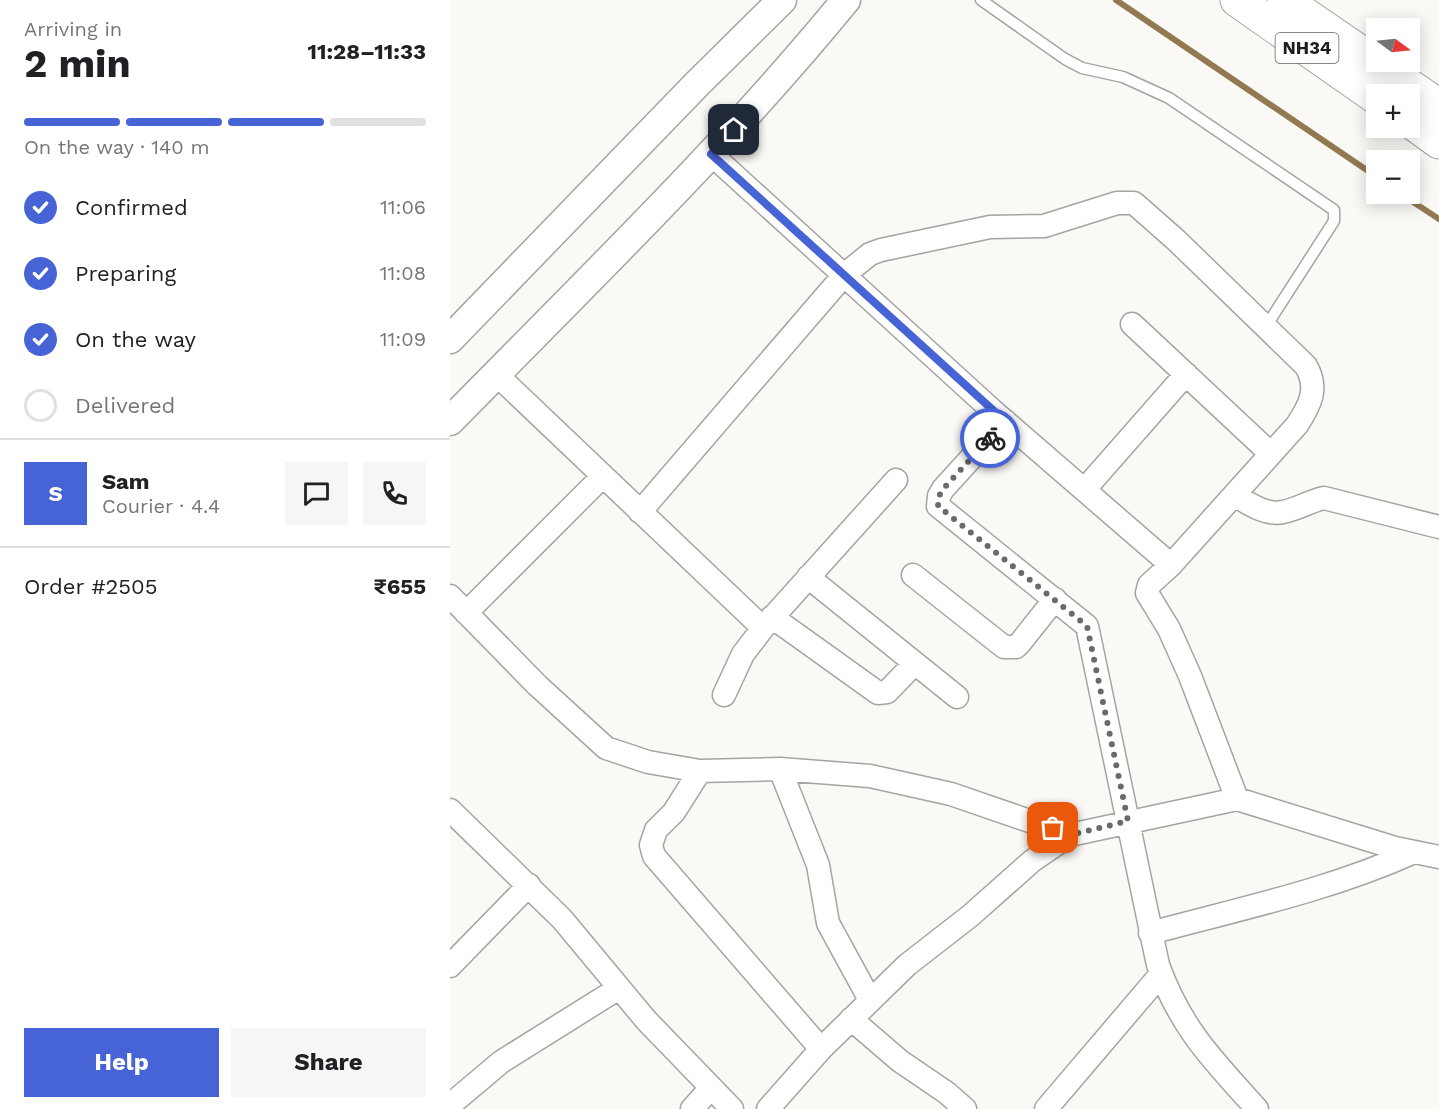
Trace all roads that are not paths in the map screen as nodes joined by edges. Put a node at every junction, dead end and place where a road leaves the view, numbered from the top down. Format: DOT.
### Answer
graph roads {
  1 [pos="782,0"];
  2 [pos="846,0"];
  3 [pos="981,0"];
  4 [pos="1237,0"];
  5 [pos="1284,0"];
  6 [pos="1366,90"];
  7 [pos="1439,106"];
  8 [pos="1420,128"];
  9 [pos="1439,142"];
  10 [pos="711,154"];
  11 [pos="844,275"];
  12 [pos="1132,324"];
  13 [pos="1265,328"];
  14 [pos="450,339"];
  15 [pos="495,374"];
  16 [pos="1186,374"];
  17 [pos="450,421"];
  18 [pos="1005,421"];
  19 [pos="1271,454"];
  20 [pos="603,476"];
  21 [pos="896,480"];
  22 [pos="1085,489"];
  23 [pos="1234,495"];
  24 [pos="640,512"];
  25 [pos="1439,527"];
  26 [pos="1171,565"];
  27 [pos="913,575"];
  28 [pos="808,577"];
  29 [pos="450,596"];
  30 [pos="1055,599"];
  31 [pos="466,612"];
  32 [pos="767,622"];
  33 [pos="915,663"];
  34 [pos="724,695"];
  35 [pos="957,698"];
  36 [pos="780,769"];
  37 [pos="700,771"];
  38 [pos="1237,799"];
  39 [pos="450,810"];
  40 [pos="1128,821"];
  41 [pos="1070,835"];
  42 [pos="1414,852"];
  43 [pos="1439,857"];
  44 [pos="529,885"];
  45 [pos="1150,933"];
  46 [pos="450,966"];
  47 [pos="1161,974"];
  48 [pos="619,988"];
  49 [pos="870,1000"];
  50 [pos="851,1019"];
  51 [pos="821,1049"];
  52 [pos="711,1088"];
  53 [pos="450,1105"];
  54 [pos="692,1109"];
  55 [pos="732,1109"];
  56 [pos="768,1109"];
  57 [pos="965,1109"];
  58 [pos="1046,1109"];
  59 [pos="1257,1109"];
  1 -- 14 [label="street"];
  2 -- 10 [label="street"];
  3 -- 13 [label="lane"];
  4 -- 6 [label="highway, NH34"];
  5 -- 7 [label="highway, NH34"];
  8 -- 9 [label="highway"];
  10 -- 11 [label="street"];
  10 -- 15 [label="street"];
  11 -- 13 [label="street"];
  11 -- 18 [label="street"];
  11 -- 24 [label="street"];
  12 -- 16 [label="street"];
  13 -- 19 [label="street"];
  15 -- 17 [label="street"];
  15 -- 20 [label="street"];
  16 -- 19 [label="street"];
  16 -- 22 [label="street"];
  18 -- 22 [label="street"];
  18 -- 30 [label="street"];
  19 -- 23 [label="street"];
  20 -- 24 [label="street"];
  20 -- 31 [label="street"];
  21 -- 28 [label="street"];
  22 -- 26 [label="street"];
  23 -- 25 [label="street"];
  23 -- 26 [label="street"];
  24 -- 32 [label="street"];
  26 -- 38 [label="street"];
  27 -- 30 [label="street"];
  28 -- 32 [label="street"];
  28 -- 33 [label="street"];
  29 -- 31 [label="street"];
  30 -- 40 [label="street"];
  31 -- 37 [label="street"];
  32 -- 33 [label="street"];
  32 -- 34 [label="street"];
  33 -- 35 [label="street"];
  36 -- 37 [label="street"];
  36 -- 41 [label="street"];
  36 -- 49 [label="street"];
  37 -- 51 [label="street"];
  38 -- 40 [label="street"];
  38 -- 42 [label="street"];
  39 -- 44 [label="street"];
  40 -- 41 [label="street"];
  40 -- 45 [label="street"];
  41 -- 49 [label="street"];
  42 -- 43 [label="street"];
  42 -- 45 [label="street"];
  44 -- 46 [label="street"];
  44 -- 48 [label="street"];
  45 -- 47 [label="street"];
  47 -- 58 [label="street"];
  47 -- 59 [label="street"];
  48 -- 52 [label="street"];
  48 -- 53 [label="street"];
  49 -- 50 [label="street"];
  50 -- 51 [label="street"];
  50 -- 57 [label="street"];
  51 -- 56 [label="street"];
  52 -- 54 [label="street"];
  52 -- 55 [label="street"];
}
